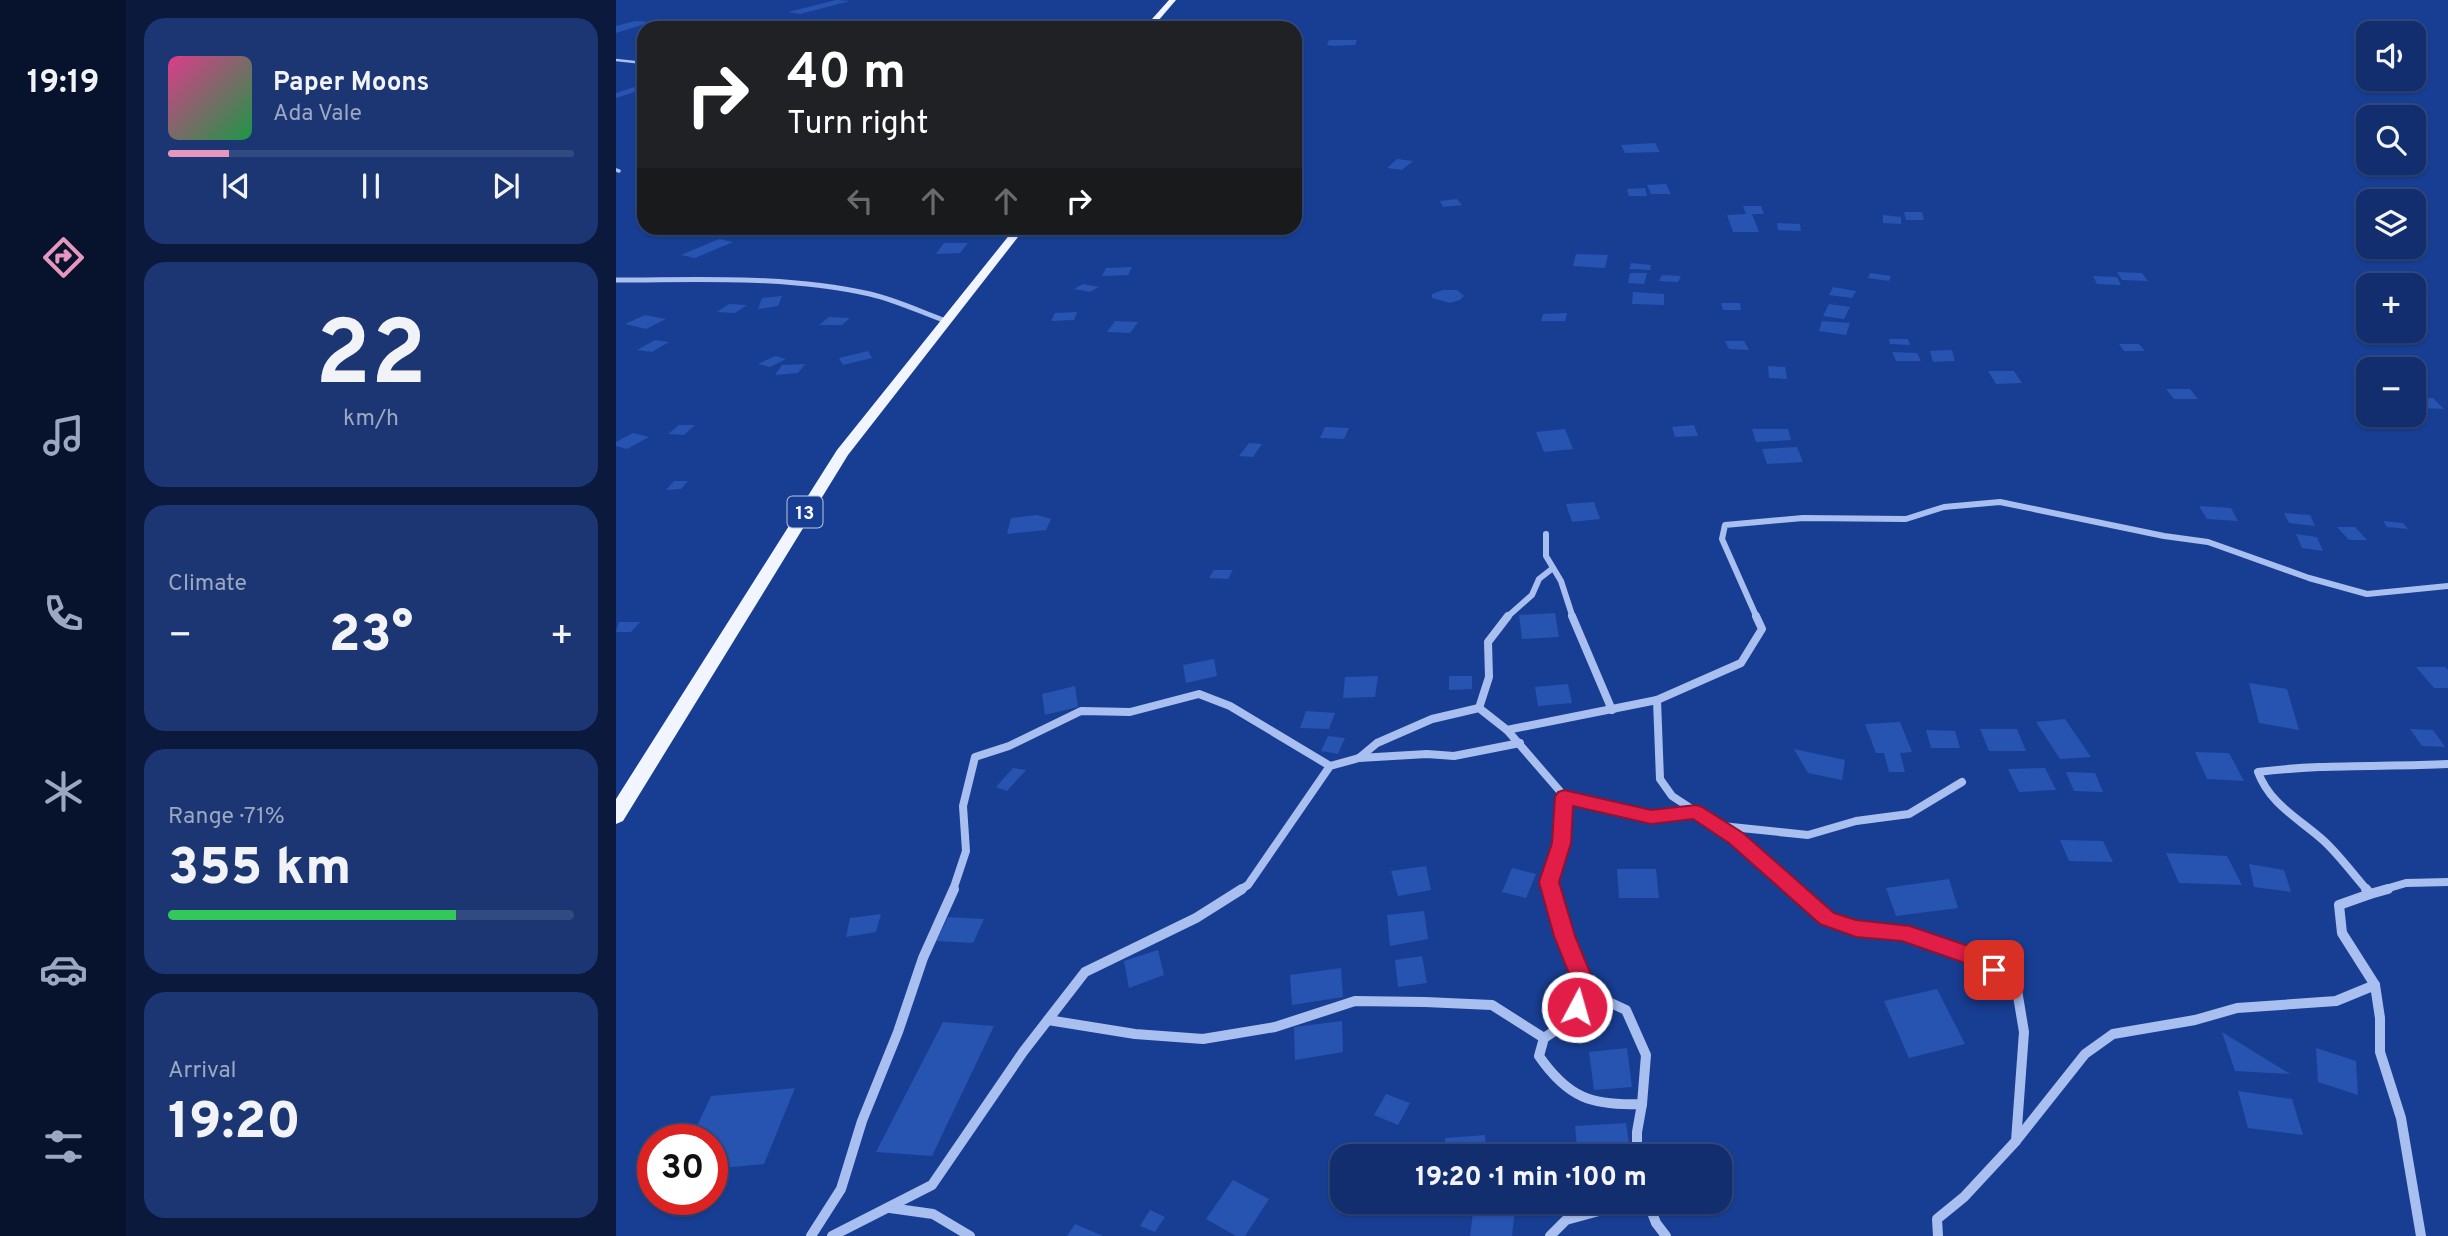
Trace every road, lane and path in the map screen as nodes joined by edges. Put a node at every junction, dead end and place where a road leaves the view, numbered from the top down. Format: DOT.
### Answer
graph roads {
  1 [pos="1173,0"];
  2 [pos="1154,21"];
  3 [pos="616,61"];
  4 [pos="637,62"];
  5 [pos="1014,235"];
  6 [pos="616,280"];
  7 [pos="946,321"];
  8 [pos="1546,534"];
  9 [pos="1553,568"];
  10 [pos="2448,586"];
  11 [pos="1657,700"];
  12 [pos="1479,708"];
  13 [pos="1612,710"];
  14 [pos="1507,730"];
  15 [pos="1520,743"];
  16 [pos="1359,758"];
  17 [pos="2448,764"];
  18 [pos="1330,766"];
  19 [pos="1962,782"];
  20 [pos="1564,797"];
  21 [pos="1696,812"];
  22 [pos="616,816"];
  23 [pos="1717,826"];
  24 [pos="2448,882"];
  25 [pos="2370,894"];
  26 [pos="2375,985"];
  27 [pos="1587,992"];
  28 [pos="1048,1020"];
  29 [pos="1544,1038"];
  30 [pos="1642,1104"];
  31 [pos="2016,1141"];
  32 [pos="1637,1144"];
  33 [pos="887,1208"];
  34 [pos="1588,1214"];
  35 [pos="1653,1214"];
  36 [pos="811,1236"];
  37 [pos="832,1236"];
  38 [pos="970,1236"];
  39 [pos="1550,1236"];
  40 [pos="1666,1236"];
  41 [pos="1938,1236"];
  42 [pos="2421,1236"];
  1 -- 2 [label="main road"];
  3 -- 4 [label="street"];
  5 -- 7 [label="main road, 13"];
  6 -- 7 [label="street"];
  7 -- 22 [label="main road, 13"];
  8 -- 9 [label="street"];
  9 -- 12 [label="street"];
  9 -- 13 [label="street"];
  10 -- 11 [label="street"];
  11 -- 13 [label="street"];
  11 -- 21 [label="street"];
  12 -- 14 [label="street"];
  12 -- 16 [label="street"];
  13 -- 14 [label="street"];
  14 -- 15 [label="street"];
  15 -- 16 [label="street"];
  15 -- 20 [label="street"];
  16 -- 18 [label="street"];
  17 -- 25 [label="street"];
  18 -- 28 [label="street"];
  18 -- 36 [label="street"];
  19 -- 23 [label="street"];
  20 -- 21 [label="street"];
  20 -- 27 [label="street"];
  21 -- 23 [label="street"];
  23 -- 31 [label="street"];
  24 -- 25 [label="street"];
  25 -- 26 [label="street"];
  26 -- 31 [label="street"];
  26 -- 42 [label="street"];
  27 -- 29 [label="street"];
  27 -- 30 [label="street"];
  28 -- 29 [label="street"];
  28 -- 33 [label="street"];
  29 -- 30 [label="street"];
  30 -- 32 [label="street"];
  31 -- 41 [label="street"];
  33 -- 37 [label="street"];
  33 -- 38 [label="street"];
  34 -- 39 [label="street"];
  35 -- 40 [label="street"];
}
